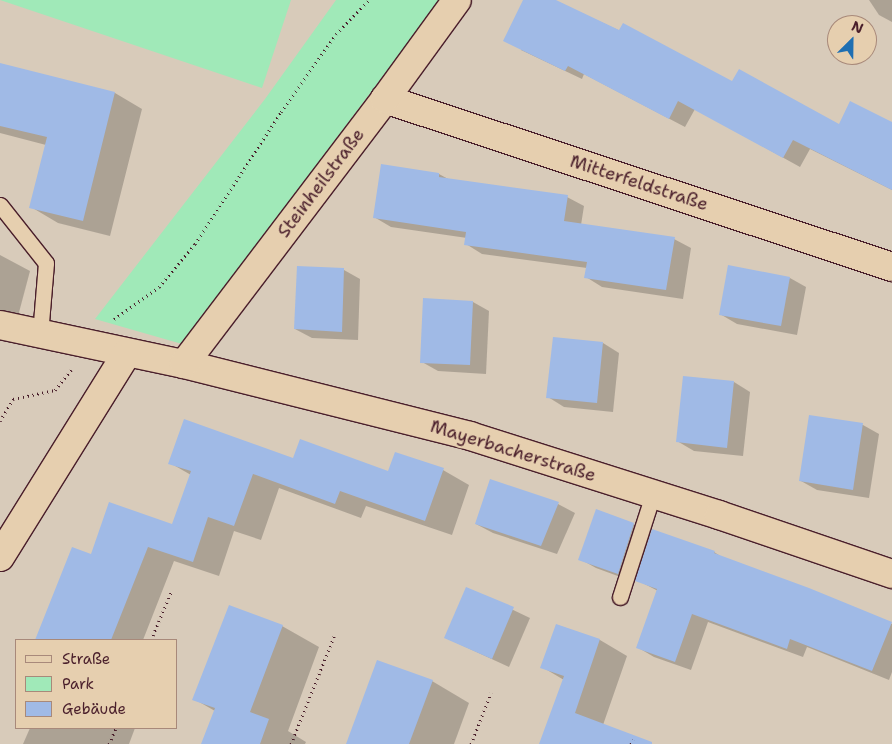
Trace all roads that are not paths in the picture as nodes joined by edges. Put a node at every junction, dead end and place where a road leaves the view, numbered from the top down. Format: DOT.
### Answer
graph roads {
  1 [pos="457,0"];
  2 [pos="385,99"];
  3 [pos="0,205"];
  4 [pos="892,267"];
  5 [pos="0,325"];
  6 [pos="40,334"];
  7 [pos="127,353"];
  8 [pos="184,364"];
  9 [pos="653,494"];
  10 [pos="0,557"];
  11 [pos="892,574"];
  12 [pos="620,597"];
  1 -- 2 [label="street, Steinheilstraße"];
  2 -- 4 [label="street, Mitterfeldstraße"];
  2 -- 8 [label="street, Steinheilstraße"];
  3 -- 6 [label="lane"];
  5 -- 6 [label="street, Mayerbacherstraße"];
  6 -- 7 [label="street, Mayerbacherstraße"];
  7 -- 8 [label="street, Mayerbacherstraße"];
  7 -- 10 [label="street"];
  8 -- 9 [label="street, Mayerbacherstraße"];
  9 -- 11 [label="street, Mayerbacherstraße"];
  9 -- 12 [label="lane"];
}
